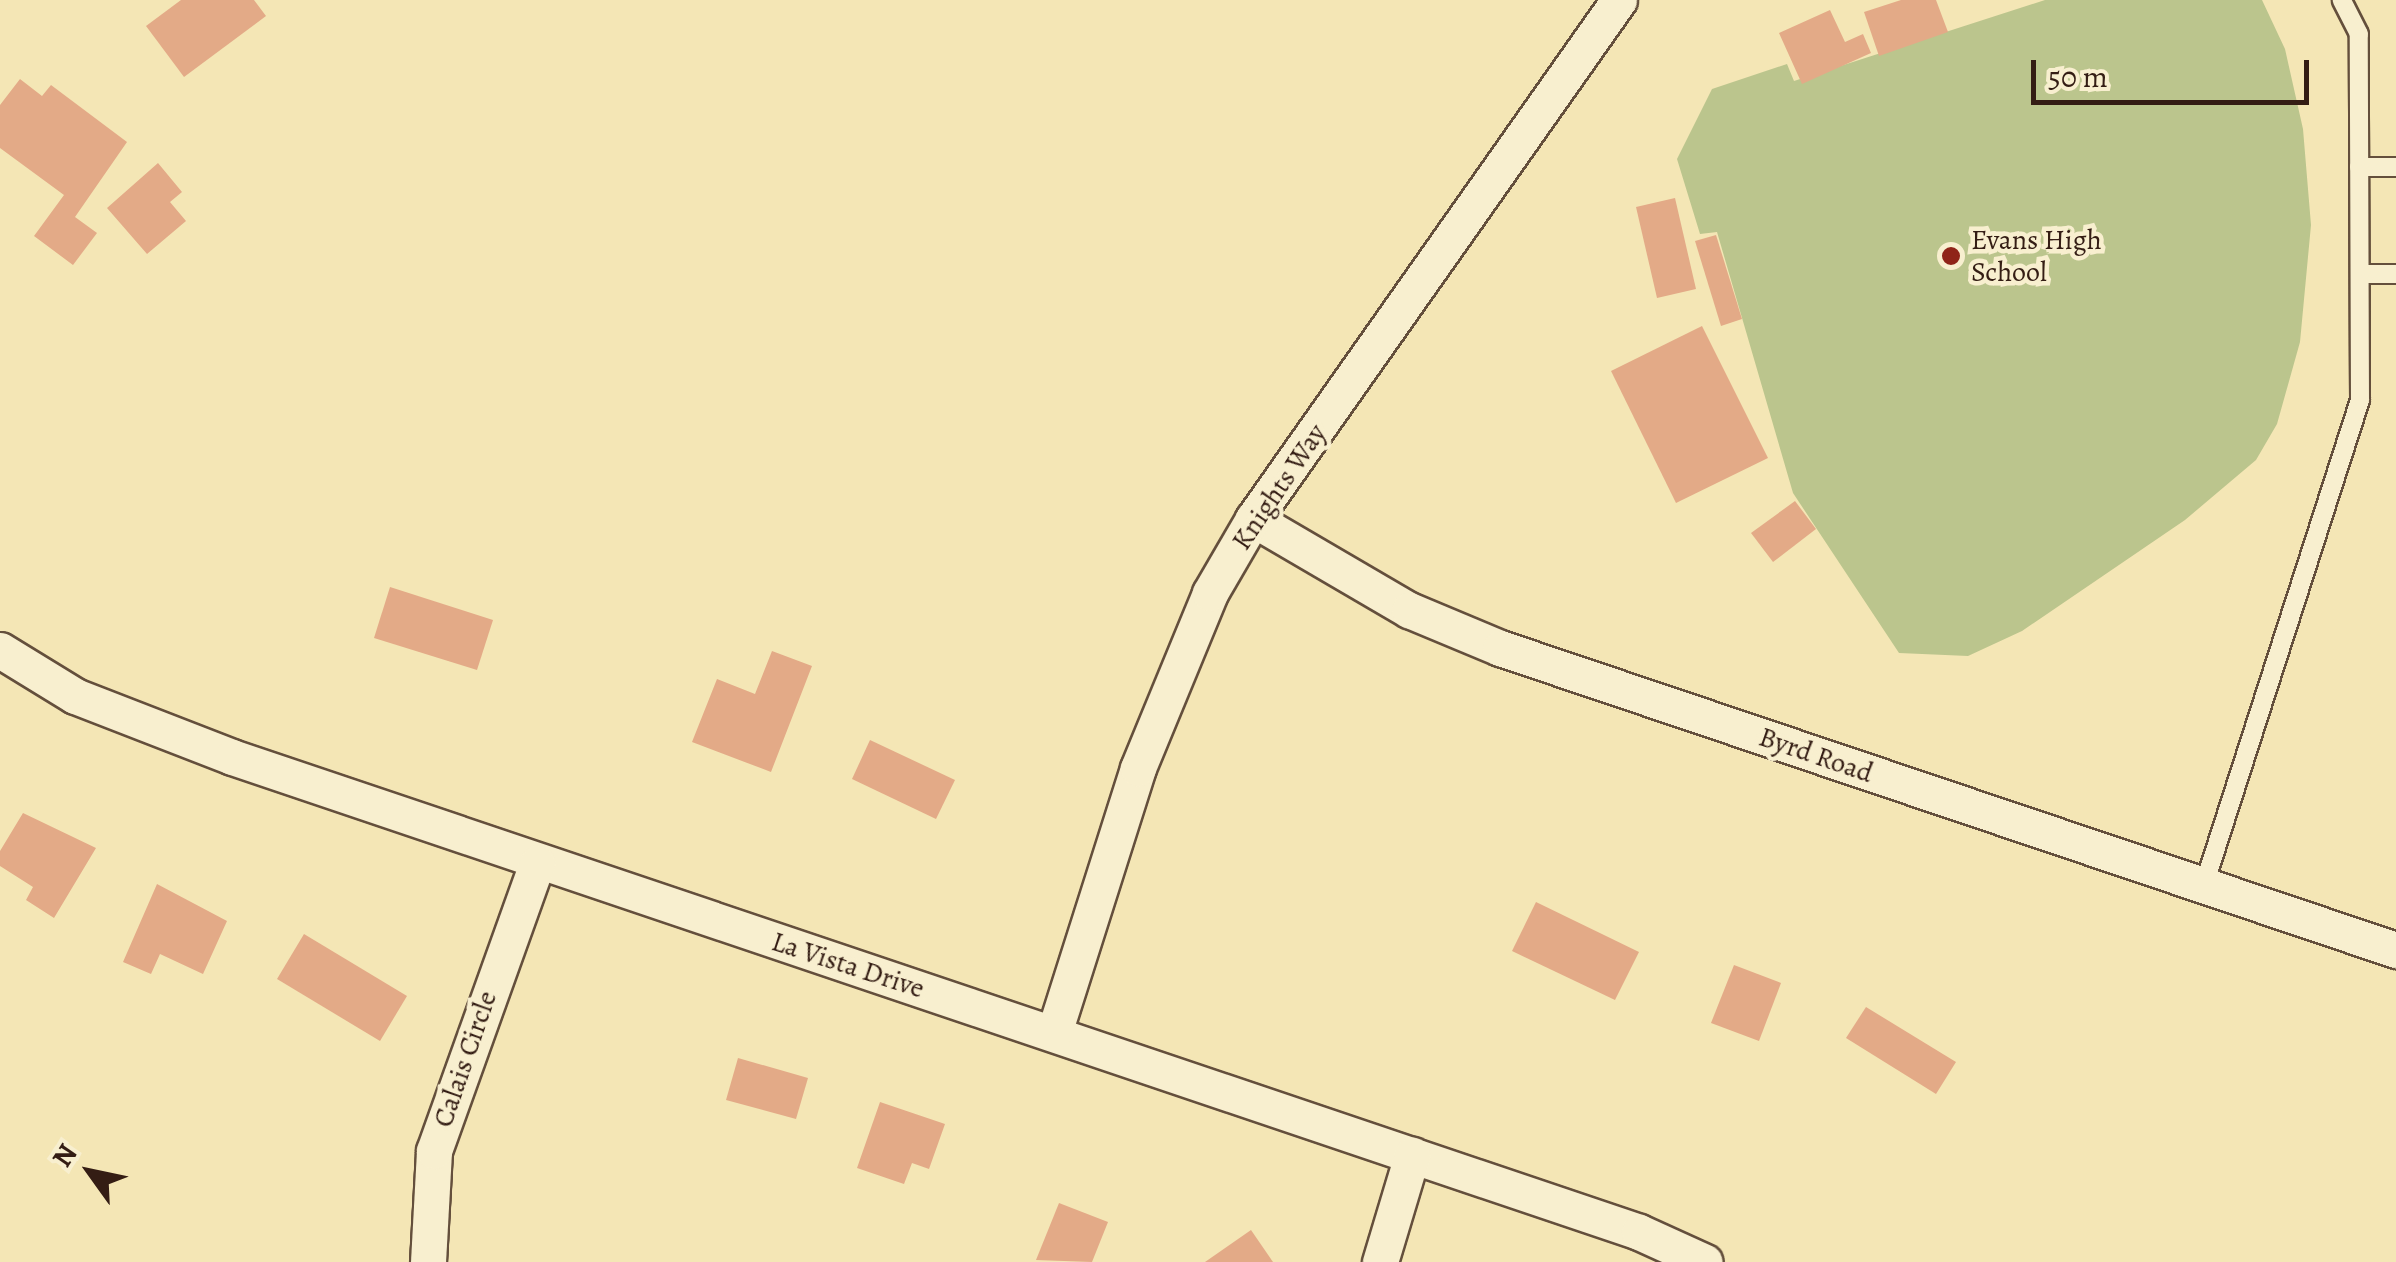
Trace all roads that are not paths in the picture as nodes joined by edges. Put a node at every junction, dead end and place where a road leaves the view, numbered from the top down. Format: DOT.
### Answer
graph roads {
  1 [pos="1619,0"];
  2 [pos="2342,0"];
  3 [pos="2360,167"];
  4 [pos="2396,167"];
  5 [pos="2360,274"];
  6 [pos="2396,274"];
  7 [pos="1253,519"];
  8 [pos="0,650"];
  9 [pos="536,862"];
  10 [pos="2204,886"];
  11 [pos="2396,950"];
  12 [pos="1054,1033"];
  13 [pos="1412,1155"];
  14 [pos="428,1262"];
  15 [pos="1380,1262"];
  16 [pos="1705,1262"];
  1 -- 7 [label="street, Knights Way"];
  2 -- 3 [label="lane"];
  3 -- 4 [label="lane"];
  3 -- 5 [label="lane"];
  5 -- 6 [label="lane"];
  5 -- 10 [label="lane"];
  7 -- 10 [label="street, Byrd Road"];
  7 -- 12 [label="street, Knights Way"];
  8 -- 9 [label="street, La Vista Drive"];
  9 -- 12 [label="street, La Vista Drive"];
  9 -- 14 [label="street, Calais Circle"];
  10 -- 11 [label="street, Byrd Road"];
  12 -- 13 [label="street, La Vista Drive"];
  13 -- 15 [label="street"];
  13 -- 16 [label="street, La Vista Drive"];
}
